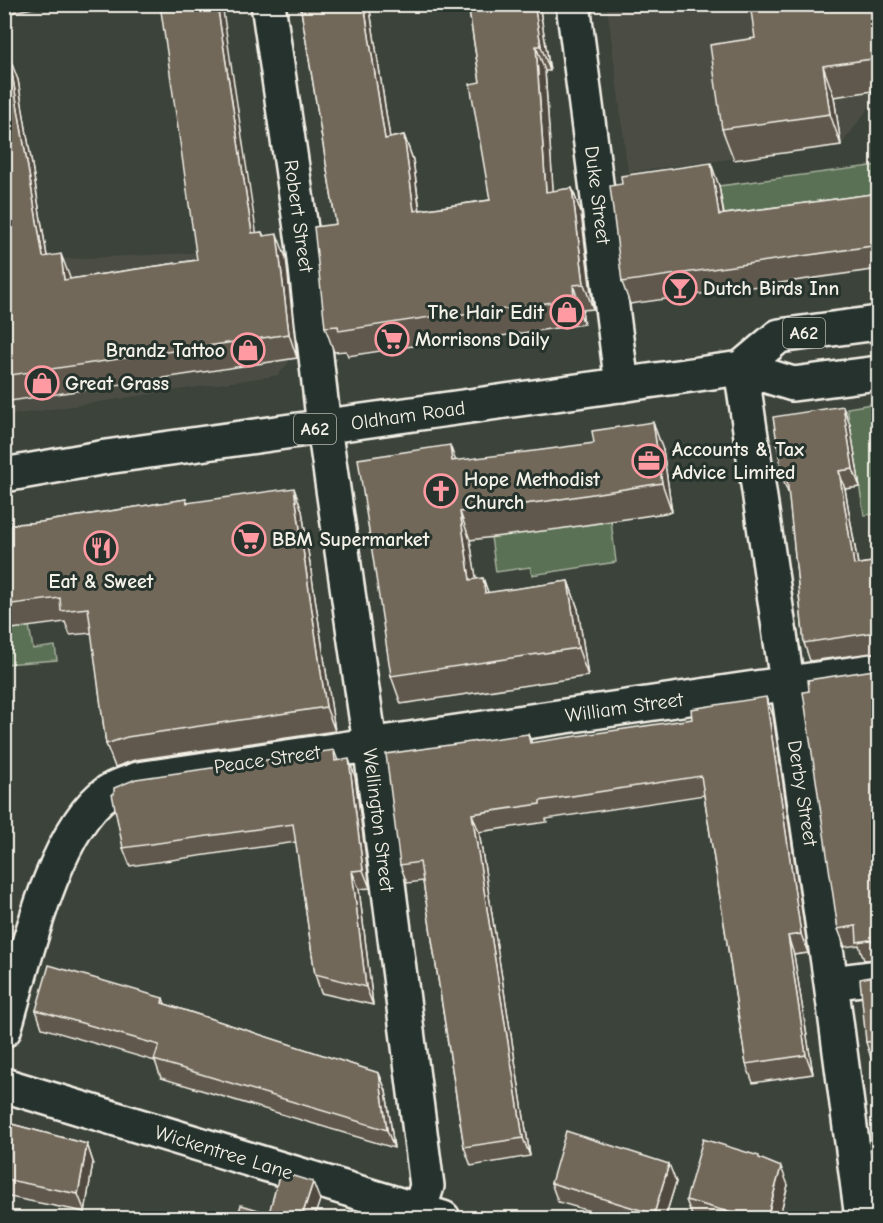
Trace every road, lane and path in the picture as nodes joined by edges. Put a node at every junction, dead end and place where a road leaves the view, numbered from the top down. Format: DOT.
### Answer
graph roads {
  1 [pos="268,4"];
  2 [pos="573,4"];
  3 [pos="879,322"];
  4 [pos="741,368"];
  5 [pos="879,373"];
  6 [pos="622,385"];
  7 [pos="324,428"];
  8 [pos="4,475"];
  9 [pos="879,670"];
  10 [pos="786,682"];
  11 [pos="370,744"];
  12 [pos="879,977"];
  13 [pos="831,983"];
  14 [pos="4,1030"];
  15 [pos="4,1085"];
  16 [pos="431,1215"];
  17 [pos="862,1218"];
  1 -- 7 [label="main road, Robert Street"];
  2 -- 6 [label="main road, Duke Street"];
  3 -- 4 [label="main road, A62"];
  4 -- 5 [label="main road, Oldham Road / A62"];
  4 -- 6 [label="main road, Oldham Road / A62"];
  4 -- 10 [label="main road, Derby Street"];
  6 -- 7 [label="main road, Oldham Road / A62"];
  7 -- 8 [label="main road, Oldham Road / A62"];
  7 -- 11 [label="main road, Wellington Street"];
  9 -- 10 [label="main road, William Street"];
  10 -- 11 [label="main road, William Street"];
  10 -- 13 [label="main road, Derby Street"];
  11 -- 14 [label="main road, Peace Street"];
  11 -- 16 [label="main road, Wellington Street"];
  12 -- 13 [label="main road"];
  13 -- 17 [label="main road, Derby Street"];
  15 -- 16 [label="main road, Wickentree Lane"];
}
